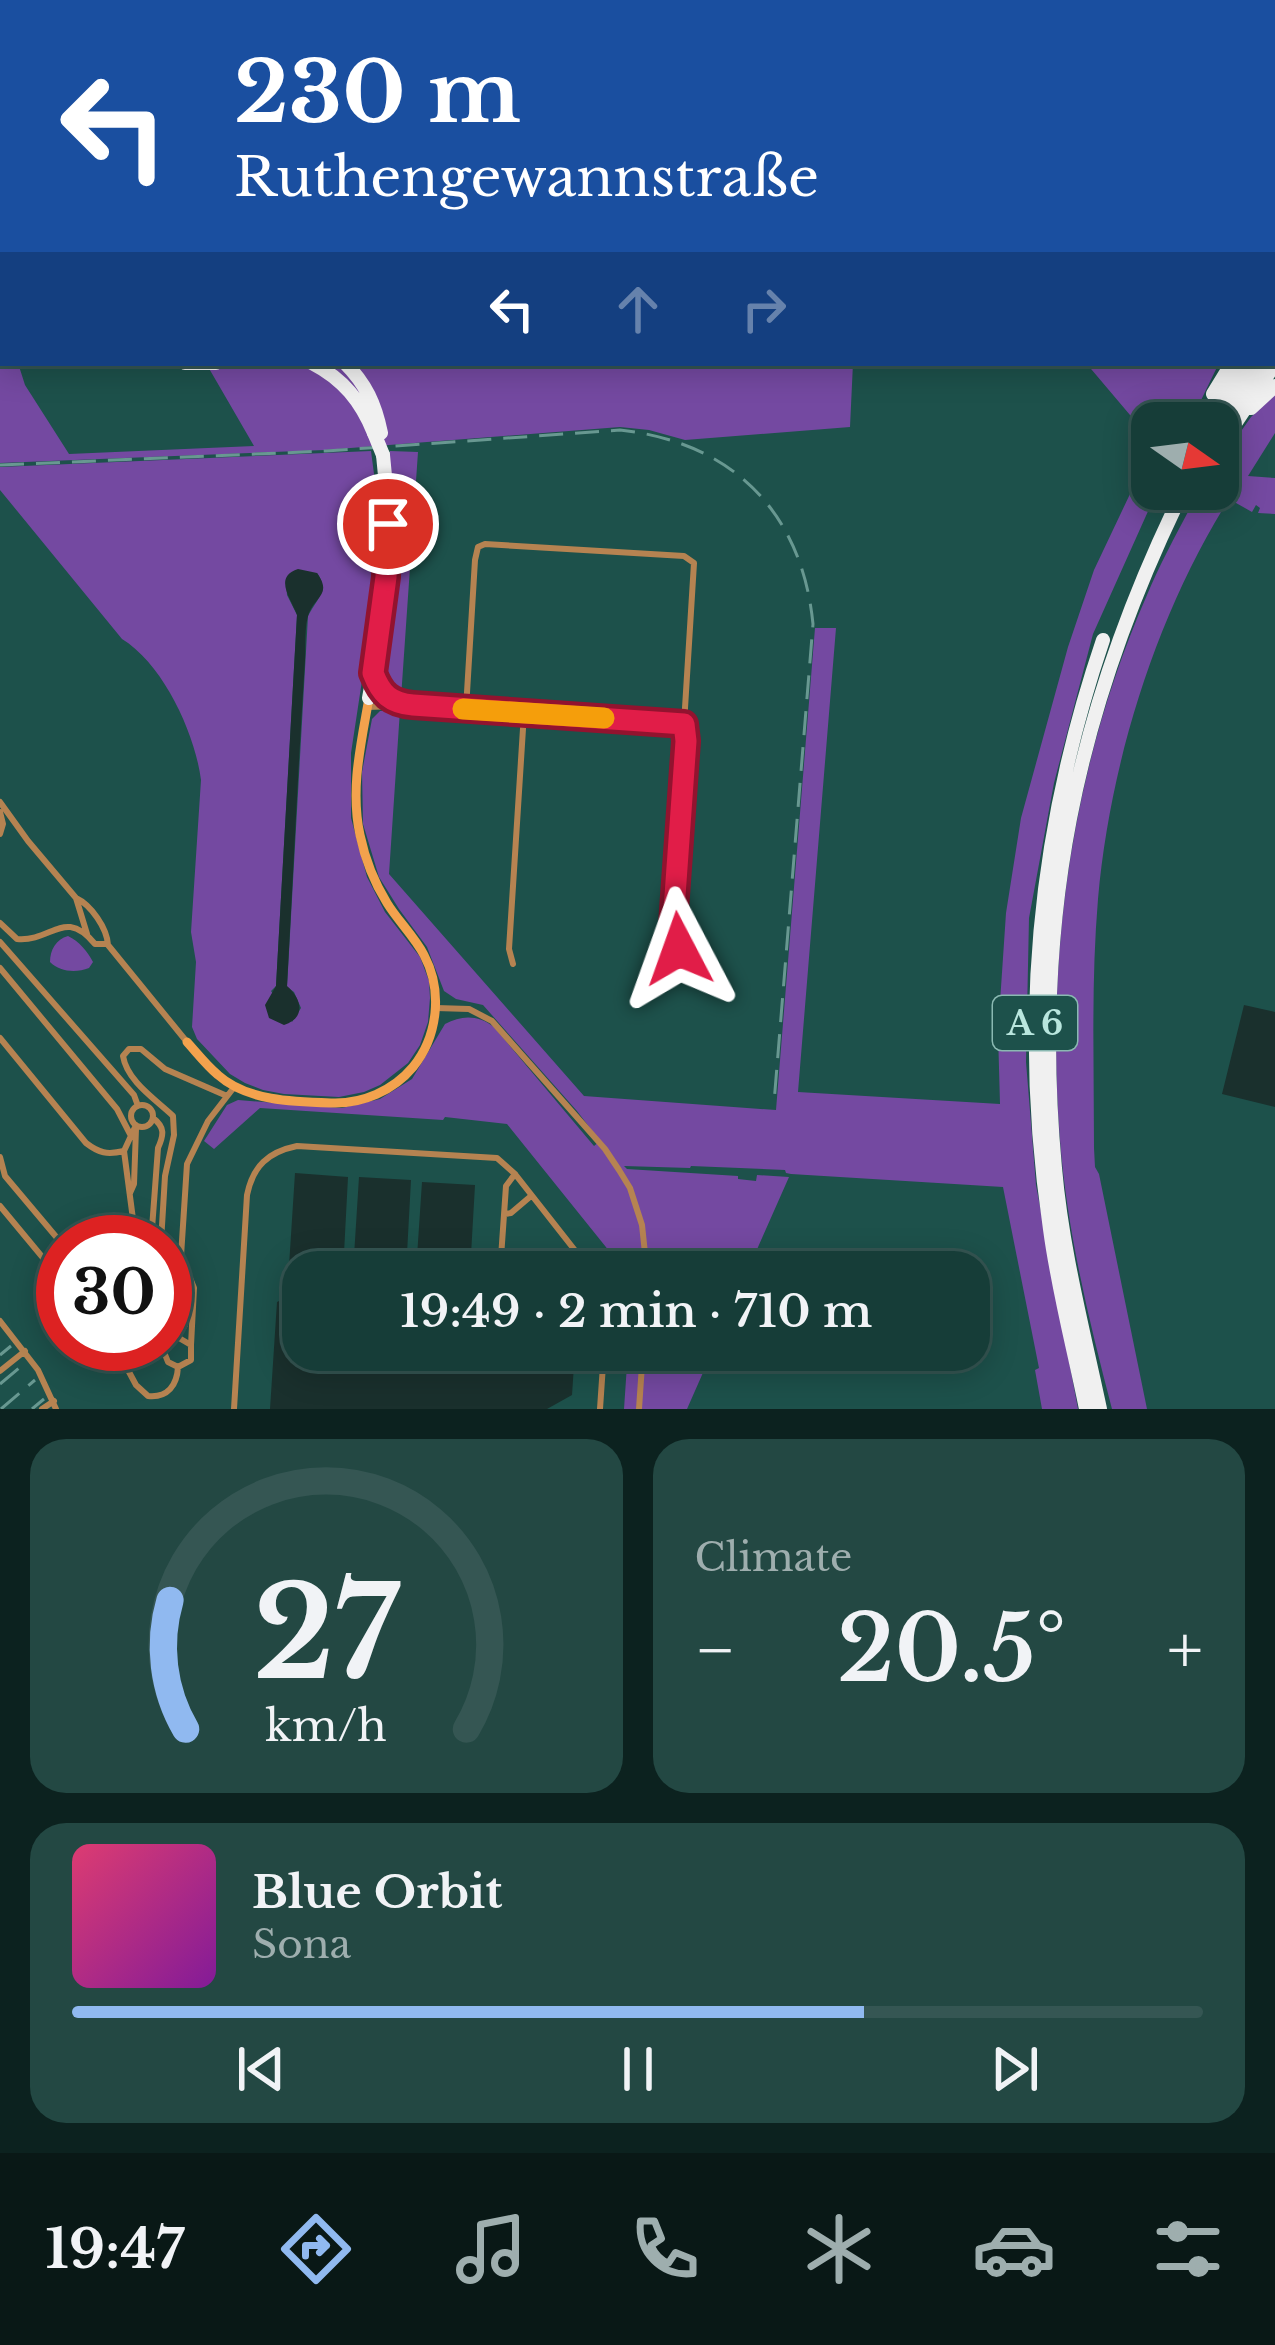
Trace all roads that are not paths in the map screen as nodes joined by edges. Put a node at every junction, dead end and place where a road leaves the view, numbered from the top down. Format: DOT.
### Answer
graph roads {
  1 [pos="316,366"];
  2 [pos="348,366"];
  3 [pos="1228,366"];
  4 [pos="1242,366"];
  5 [pos="1258,366"];
  6 [pos="1273,366"];
  7 [pos="1275,386"];
  8 [pos="1211,402"];
  9 [pos="1216,402"];
  10 [pos="1238,402"];
  11 [pos="1239,409"];
  12 [pos="1239,416"];
  13 [pos="378,433"];
  14 [pos="1179,510"];
  15 [pos="1103,640"];
  16 [pos="373,673"];
  17 [pos="368,703"];
  18 [pos="400,704"];
  19 [pos="466,709"];
  20 [pos="524,713"];
  21 [pos="684,724"];
  22 [pos="0,802"];
  23 [pos="0,812"];
  24 [pos="0,833"];
  25 [pos="76,898"];
  26 [pos="0,923"];
  27 [pos="87,934"];
  28 [pos="0,942"];
  29 [pos="108,945"];
  30 [pos="679,949"];
  31 [pos="513,964"];
  32 [pos="0,968"];
  33 [pos="436,1008"];
  34 [pos="0,1038"];
  35 [pos="187,1042"];
  36 [pos="235,1086"];
  37 [pos="227,1096"];
  38 [pos="117,1109"];
  39 [pos="135,1109"];
  40 [pos="153,1118"];
  41 [pos="136,1125"];
  42 [pos="130,1134"];
  43 [pos="124,1151"];
  44 [pos="0,1157"];
  45 [pos="515,1174"];
  46 [pos="3,1178"];
  47 [pos="130,1195"];
  48 [pos="531,1196"];
  49 [pos="0,1206"];
  50 [pos="504,1214"];
  51 [pos="36,1215"];
  52 [pos="133,1215"];
  53 [pos="154,1215"];
  54 [pos="163,1215"];
  55 [pos="184,1215"];
  56 [pos="36,1249"];
  57 [pos="501,1251"];
  58 [pos="575,1251"];
  59 [pos="645,1251"];
  60 [pos="192,1285"];
  61 [pos="0,1321"];
  62 [pos="192,1326"];
  63 [pos="25,1351"];
  64 [pos="0,1371"];
  65 [pos="128,1371"];
  66 [pos="177,1371"];
  67 [pos="603,1371"];
  68 [pos="642,1371"];
  69 [pos="55,1405"];
  70 [pos="42,1409"];
  71 [pos="234,1409"];
  72 [pos="600,1409"];
  73 [pos="639,1409"];
  74 [pos="1086,1409"];
  75 [pos="1100,1409"];
  1 -- 13 [label="highway"];
  2 -- 13 [label="highway"];
  3 -- 8 [label="highway"];
  4 -- 9 [label="highway"];
  5 -- 10 [label="highway"];
  6 -- 11 [label="highway"];
  7 -- 12 [label="highway"];
  13 -- 16 [label="highway, bridge"];
  14 -- 75 [label="highway, A 6"];
  15 -- 74 [label="highway, A 6"];
  16 -- 17 [label="highway"];
  16 -- 18 [label="highway"];
  17 -- 18 [label="street"];
  17 -- 33 [label="street"];
  18 -- 19 [label="street"];
  19 -- 20 [label="street"];
  19 -- 21 [label="street"];
  20 -- 21 [label="street"];
  20 -- 31 [label="street"];
  21 -- 30 [label="street"];
  22 -- 25 [label="street"];
  23 -- 24 [label="street"];
  25 -- 27 [label="street"];
  25 -- 29 [label="street"];
  26 -- 27 [label="street"];
  27 -- 29 [label="street"];
  28 -- 39 [label="street"];
  29 -- 35 [label="street"];
  32 -- 38 [label="street"];
  33 -- 36 [label="street"];
  33 -- 59 [label="street"];
  34 -- 43 [label="street"];
  35 -- 36 [label="street"];
  36 -- 37 [label="street"];
  37 -- 54 [label="street"];
  37 -- 55 [label="street"];
  38 -- 39 [label="street"];
  38 -- 42 [label="street"];
  39 -- 40 [label="street"];
  39 -- 41 [label="street"];
  40 -- 41 [label="street"];
  40 -- 53 [label="street"];
  41 -- 42 [label="street"];
  41 -- 47 [label="street"];
  42 -- 43 [label="street"];
  43 -- 47 [label="street"];
  44 -- 46 [label="street"];
  45 -- 48 [label="street"];
  45 -- 50 [label="street"];
  45 -- 71 [label="street"];
  46 -- 51 [label="street"];
  47 -- 52 [label="street"];
  48 -- 50 [label="street"];
  48 -- 58 [label="street"];
  49 -- 56 [label="street"];
  50 -- 57 [label="street"];
  60 -- 62 [label="street"];
  61 -- 63 [label="street"];
  63 -- 64 [label="street"];
  63 -- 69 [label="street"];
  65 -- 66 [label="street"];
  67 -- 72 [label="street"];
  68 -- 73 [label="street"];
  69 -- 70 [label="street"];
}
